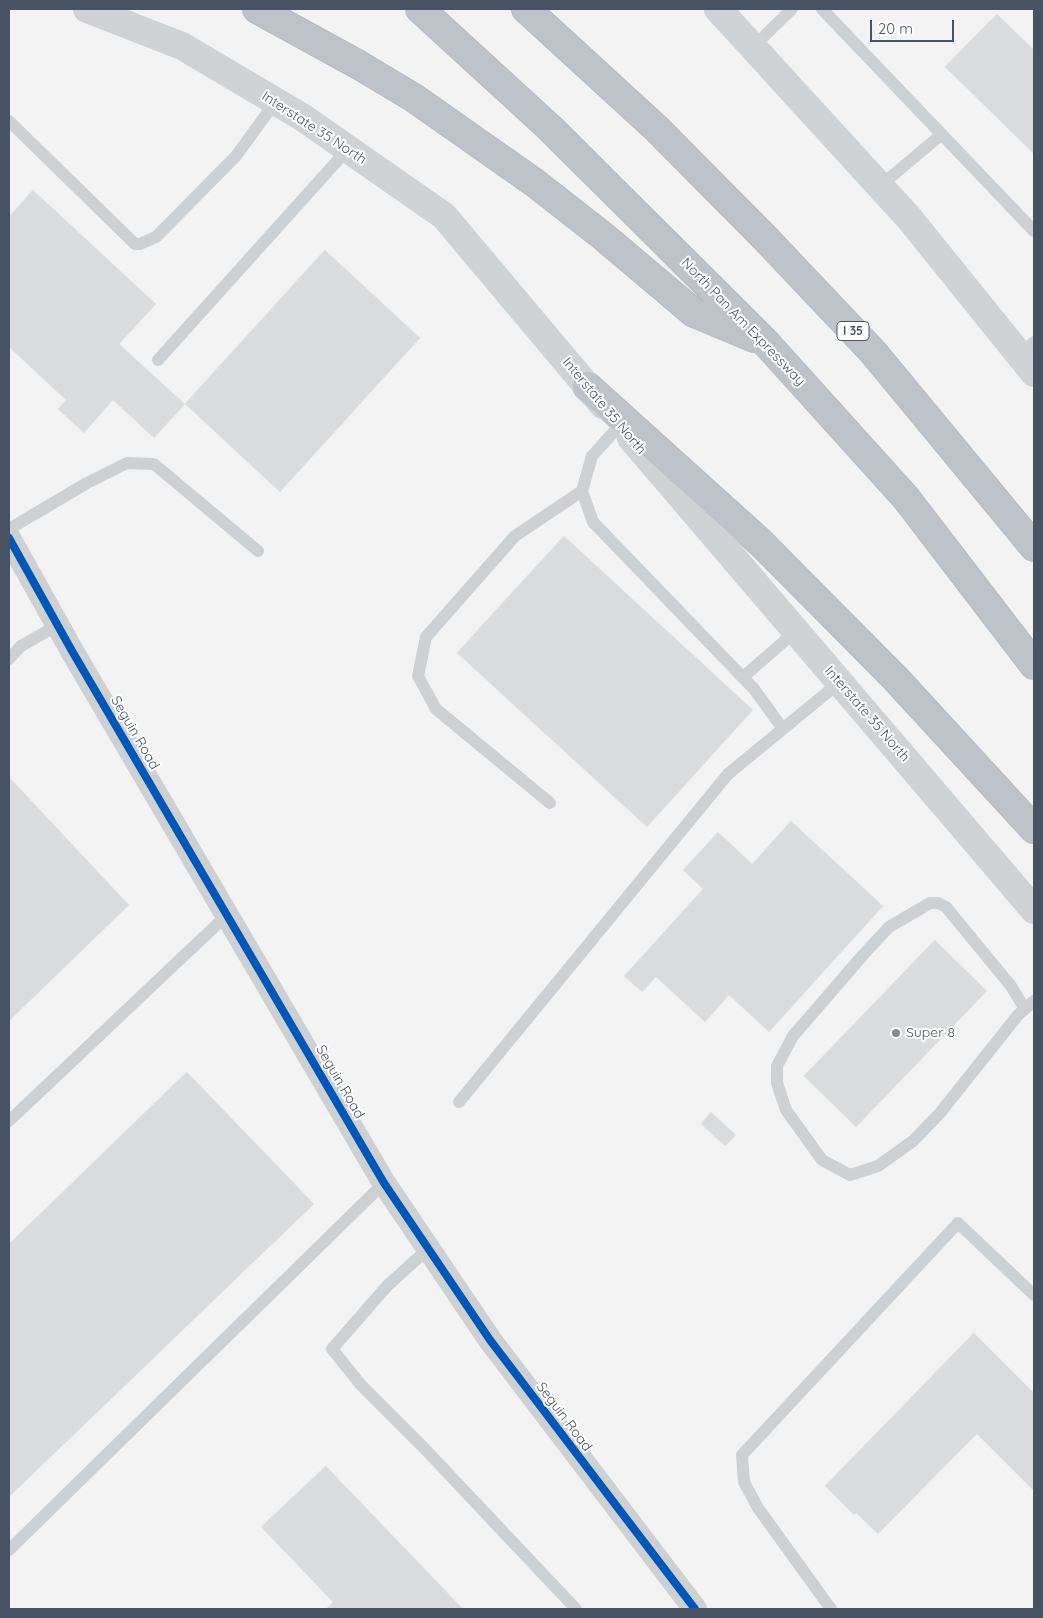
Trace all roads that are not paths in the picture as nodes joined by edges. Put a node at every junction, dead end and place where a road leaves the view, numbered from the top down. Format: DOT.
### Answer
graph roads {
  1 [pos="86,9"];
  2 [pos="257,9"];
  3 [pos="420,9"];
  4 [pos="526,9"];
  5 [pos="718,9"];
  6 [pos="792,9"];
  7 [pos="822,9"];
  8 [pos="753,47"];
  9 [pos="276,101"];
  10 [pos="9,121"];
  11 [pos="942,134"];
  12 [pos="348,149"];
  13 [pos="880,186"];
  14 [pos="1034,231"];
  15 [pos="767,344"];
  16 [pos="1030,357"];
  17 [pos="158,360"];
  18 [pos="587,386"];
  19 [pos="620,425"];
  20 [pos="582,491"];
  21 [pos="10,541"];
  22 [pos="1034,547"];
  23 [pos="258,551"];
  24 [pos="58,626"];
  25 [pos="796,631"];
  26 [pos="9,659"];
  27 [pos="1034,665"];
  28 [pos="743,677"];
  29 [pos="840,682"];
  30 [pos="783,729"];
  31 [pos="550,803"];
  32 [pos="1034,829"];
  33 [pos="1034,910"];
  34 [pos="227,916"];
  35 [pos="1030,1005"];
  36 [pos="460,1102"];
  37 [pos="9,1121"];
  38 [pos="384,1182"];
  39 [pos="428,1249"];
  40 [pos="1034,1296"];
  41 [pos="9,1550"];
  42 [pos="576,1609"];
  43 [pos="694,1609"];
  44 [pos="831,1609"];
  1 -- 9 [label="main road, Interstate 35 North"];
  2 -- 15 [label="highway"];
  3 -- 15 [label="highway, North Pan Am Expressway"];
  4 -- 22 [label="highway, I 35"];
  5 -- 8 [label="main road"];
  6 -- 8 [label="lane"];
  7 -- 11 [label="lane"];
  8 -- 13 [label="main road"];
  9 -- 10 [label="lane"];
  9 -- 12 [label="main road, Interstate 35 North"];
  11 -- 13 [label="lane"];
  11 -- 14 [label="lane"];
  12 -- 17 [label="lane"];
  12 -- 18 [label="main road, Interstate 35 North"];
  13 -- 16 [label="main road"];
  15 -- 27 [label="highway, North Pan Am Expressway"];
  18 -- 19 [label="main road, Interstate 35 North"];
  18 -- 32 [label="highway"];
  19 -- 20 [label="lane"];
  19 -- 25 [label="main road, Interstate 35 North"];
  20 -- 28 [label="lane"];
  20 -- 31 [label="lane"];
  21 -- 23 [label="lane"];
  21 -- 24 [label="street, Seguin Road"];
  24 -- 26 [label="lane"];
  24 -- 34 [label="street, Seguin Road"];
  25 -- 28 [label="lane"];
  25 -- 29 [label="main road, Interstate 35 North"];
  28 -- 30 [label="lane"];
  29 -- 30 [label="lane"];
  29 -- 33 [label="main road, Interstate 35 North"];
  30 -- 36 [label="lane"];
  34 -- 37 [label="lane"];
  34 -- 38 [label="street, Seguin Road"];
  35 -- 35 [label="lane"];
  38 -- 39 [label="street, Seguin Road"];
  38 -- 41 [label="lane"];
  39 -- 42 [label="lane"];
  39 -- 43 [label="street, Seguin Road"];
  40 -- 44 [label="lane"];
}
